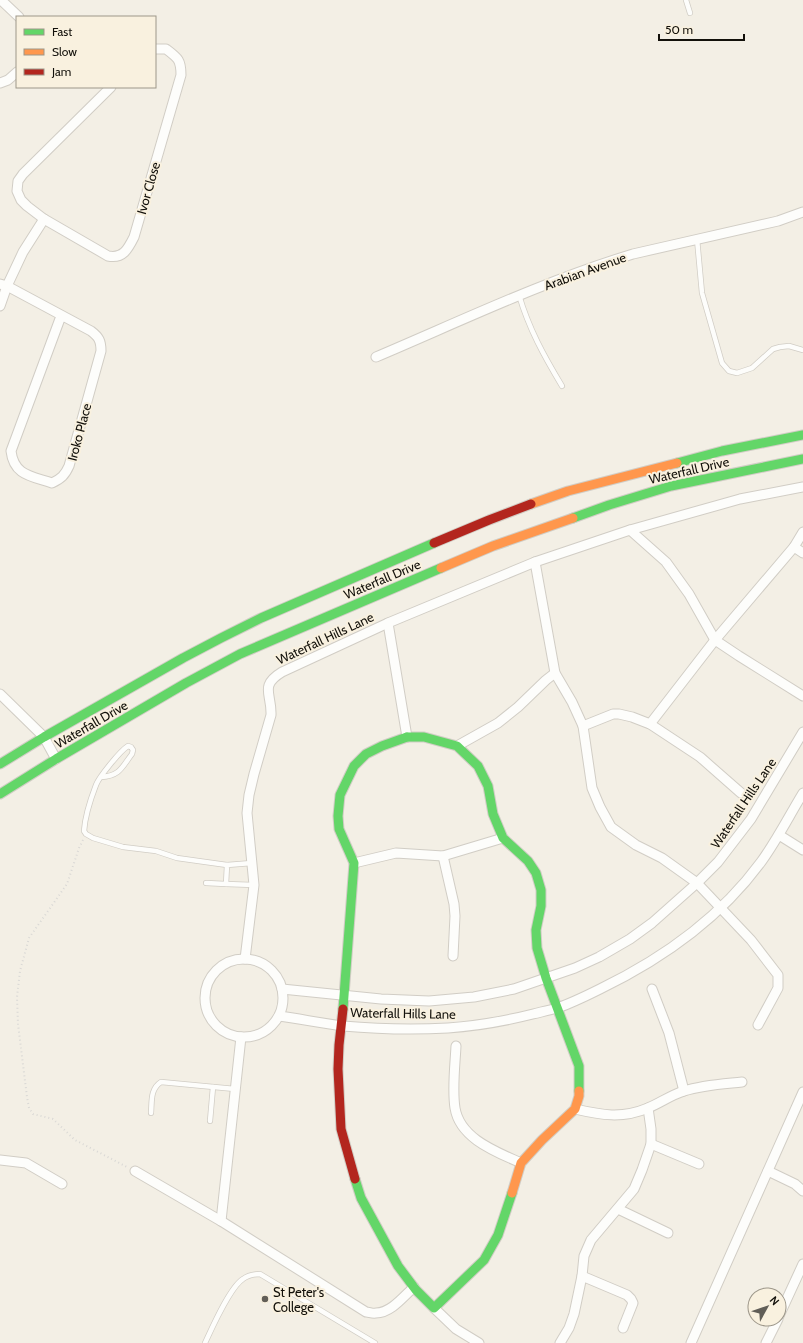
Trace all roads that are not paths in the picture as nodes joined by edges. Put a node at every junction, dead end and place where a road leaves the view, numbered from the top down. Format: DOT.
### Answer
graph roads {
  1 [pos="2,0"];
  2 [pos="686,0"];
  3 [pos="690,12"];
  4 [pos="18,16"];
  5 [pos="156,49"];
  6 [pos="16,73"];
  7 [pos="0,82"];
  8 [pos="110,88"];
  9 [pos="803,212"];
  10 [pos="44,219"];
  11 [pos="697,239"];
  12 [pos="3,285"];
  13 [pos="520,295"];
  14 [pos="0,306"];
  15 [pos="61,316"];
  16 [pos="803,350"];
  17 [pos="376,357"];
  18 [pos="562,386"];
  19 [pos="803,435"];
  20 [pos="803,459"];
  21 [pos="803,487"];
  22 [pos="630,530"];
  23 [pos="803,532"];
  24 [pos="794,547"];
  25 [pos="803,554"];
  26 [pos="535,562"];
  27 [pos="388,623"];
  28 [pos="715,640"];
  29 [pos="555,673"];
  30 [pos="0,694"];
  31 [pos="803,696"];
  32 [pos="650,724"];
  33 [pos="583,726"];
  34 [pos="803,732"];
  35 [pos="44,737"];
  36 [pos="407,737"];
  37 [pos="457,746"];
  38 [pos="56,759"];
  39 [pos="0,764"];
  40 [pos="101,777"];
  41 [pos="741,793"];
  42 [pos="803,793"];
  43 [pos="0,794"];
  44 [pos="779,835"];
  45 [pos="504,838"];
  46 [pos="803,850"];
  47 [pos="443,856"];
  48 [pos="252,863"];
  49 [pos="354,863"];
  50 [pos="227,865"];
  51 [pos="206,883"];
  52 [pos="697,883"];
  53 [pos="226,884"];
  54 [pos="254,885"];
  55 [pos="720,907"];
  56 [pos="453,956"];
  57 [pos="245,959"];
  58 [pos="546,978"];
  59 [pos="282,989"];
  60 [pos="652,989"];
  61 [pos="344,995"];
  62 [pos="557,1008"];
  63 [pos="279,1016"];
  64 [pos="758,1025"];
  65 [pos="342,1026"];
  66 [pos="241,1037"];
  67 [pos="456,1046"];
  68 [pos="742,1082"];
  69 [pos="213,1087"];
  70 [pos="235,1089"];
  71 [pos="684,1091"];
  72 [pos="803,1092"];
  73 [pos="648,1108"];
  74 [pos="575,1109"];
  75 [pos="151,1113"];
  76 [pos="210,1121"];
  77 [pos="650,1144"];
  78 [pos="0,1160"];
  79 [pos="521,1163"];
  80 [pos="699,1164"];
  81 [pos="135,1171"];
  82 [pos="768,1171"];
  83 [pos="62,1184"];
  84 [pos="803,1191"];
  85 [pos="618,1209"];
  86 [pos="221,1221"];
  87 [pos="668,1232"];
  88 [pos="803,1264"];
  89 [pos="582,1276"];
  90 [pos="414,1287"];
  91 [pos="787,1299"];
  92 [pos="434,1308"];
  93 [pos="774,1327"];
  94 [pos="623,1328"];
  95 [pos="204,1343"];
  96 [pos="375,1343"];
  97 [pos="479,1343"];
  98 [pos="560,1343"];
  99 [pos="690,1343"];
  100 [pos="766,1343"];
  1 -- 4 [label="street"];
  2 -- 3 [label="lane"];
  5 -- 10 [label="street, Ivor Close"];
  6 -- 7 [label="street"];
  8 -- 10 [label="street, Ivor Close"];
  9 -- 11 [label="street, Arabian Avenue"];
  10 -- 12 [label="street"];
  11 -- 13 [label="street, Arabian Avenue"];
  11 -- 16 [label="lane"];
  12 -- 14 [label="street"];
  12 -- 15 [label="street, Iroko Place"];
  13 -- 17 [label="street, Arabian Avenue"];
  13 -- 18 [label="lane"];
  15 -- 15 [label="street, Iroko Place"];
  19 -- 35 [label="main road, Waterfall Drive"];
  20 -- 38 [label="main road, Waterfall Drive"];
  21 -- 22 [label="street, Waterfall Hills Lane"];
  22 -- 26 [label="street, Waterfall Hills Lane"];
  22 -- 28 [label="street"];
  23 -- 24 [label="street"];
  24 -- 25 [label="street"];
  24 -- 28 [label="street"];
  26 -- 27 [label="street, Waterfall Hills Lane"];
  26 -- 29 [label="street"];
  27 -- 36 [label="street, Waterfall Hills Lane"];
  27 -- 48 [label="street, Waterfall Hills Lane"];
  28 -- 31 [label="street"];
  28 -- 32 [label="street"];
  29 -- 33 [label="street"];
  29 -- 37 [label="street"];
  30 -- 35 [label="street"];
  32 -- 33 [label="street, Waterfall Hills Lane"];
  32 -- 41 [label="street, Waterfall Hills Lane"];
  33 -- 52 [label="street"];
  34 -- 52 [label="street, Waterfall Hills Lane"];
  35 -- 38 [label="street"];
  35 -- 39 [label="main road, Waterfall Drive"];
  36 -- 37 [label="main road, Waterfall Hills Lane"];
  36 -- 49 [label="main road, Waterfall Hills Lane"];
  37 -- 45 [label="main road, Waterfall Hills Lane"];
  38 -- 43 [label="main road, Waterfall Drive"];
  40 -- 40 [label="lane"];
  40 -- 50 [label="lane"];
  42 -- 44 [label="street, Waterfall Hills Lane"];
  44 -- 46 [label="street"];
  44 -- 55 [label="street, Waterfall Hills Lane"];
  45 -- 47 [label="street"];
  45 -- 58 [label="main road, Waterfall Hills Lane"];
  47 -- 49 [label="street"];
  47 -- 56 [label="street"];
  48 -- 50 [label="lane"];
  48 -- 54 [label="street, Waterfall Hills Lane"];
  49 -- 61 [label="main road, Waterfall Hills Lane"];
  50 -- 53 [label="lane"];
  51 -- 53 [label="lane"];
  52 -- 55 [label="street"];
  52 -- 58 [label="street, Waterfall Hills Lane"];
  53 -- 54 [label="lane"];
  54 -- 57 [label="street, Waterfall Hills Lane"];
  55 -- 62 [label="street, Waterfall Hills Lane"];
  55 -- 64 [label="street"];
  57 -- 59 [label="street"];
  57 -- 66 [label="street"];
  58 -- 61 [label="street, Waterfall Hills Lane"];
  58 -- 62 [label="main road, Waterfall Hills Lane"];
  59 -- 61 [label="street, Waterfall Hills Lane"];
  59 -- 63 [label="street"];
  60 -- 71 [label="street"];
  61 -- 65 [label="main road, Waterfall Hills Lane"];
  62 -- 65 [label="street, Waterfall Hills Lane"];
  62 -- 74 [label="main road, Waterfall Hills Lane"];
  63 -- 65 [label="street, Waterfall Hills Lane"];
  63 -- 66 [label="street"];
  65 -- 90 [label="main road, Waterfall Hills Lane"];
  66 -- 70 [label="street"];
  67 -- 79 [label="street"];
  68 -- 71 [label="street"];
  69 -- 70 [label="lane"];
  69 -- 75 [label="lane"];
  69 -- 76 [label="lane"];
  70 -- 86 [label="street"];
  71 -- 73 [label="street"];
  72 -- 82 [label="street"];
  73 -- 74 [label="street"];
  73 -- 77 [label="street"];
  74 -- 79 [label="main road"];
  77 -- 80 [label="street"];
  77 -- 85 [label="street"];
  78 -- 83 [label="street"];
  79 -- 92 [label="main road"];
  81 -- 86 [label="street"];
  82 -- 84 [label="street"];
  82 -- 99 [label="street"];
  85 -- 87 [label="street"];
  85 -- 89 [label="street"];
  86 -- 90 [label="street"];
  88 -- 91 [label="street"];
  89 -- 94 [label="street"];
  89 -- 98 [label="street"];
  90 -- 92 [label="main road, Waterfall Hills Lane"];
  92 -- 97 [label="street, Waterfall Hills Lane"];
  93 -- 100 [label="street"];
  95 -- 96 [label="lane"];
}
